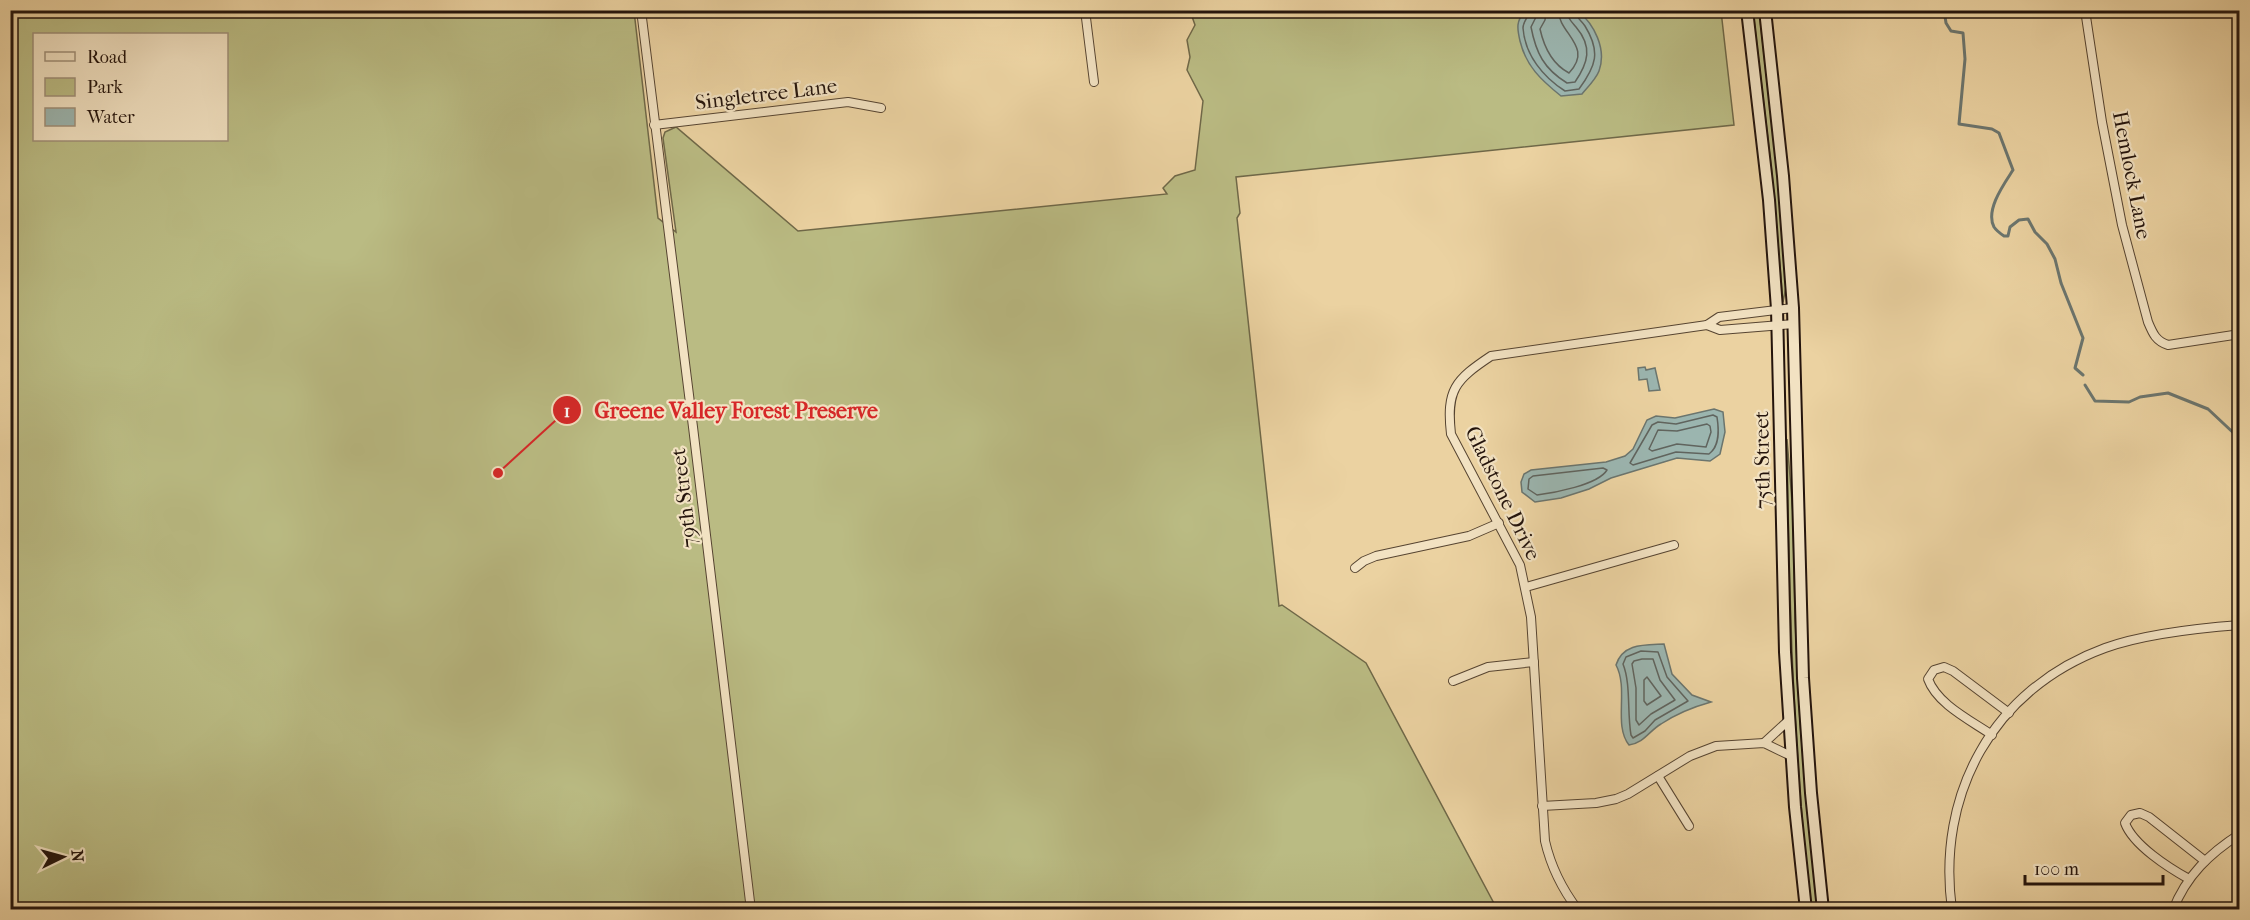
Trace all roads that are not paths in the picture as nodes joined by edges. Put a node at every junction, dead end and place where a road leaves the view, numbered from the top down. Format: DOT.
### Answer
graph roads {
  1 [pos="641,10"];
  2 [pos="1085,10"];
  3 [pos="1747,10"];
  4 [pos="1765,10"];
  5 [pos="2085,10"];
  6 [pos="1095,82"];
  7 [pos="881,108"];
  8 [pos="654,125"];
  9 [pos="1793,308"];
  10 [pos="1776,309"];
  11 [pos="1794,324"];
  12 [pos="1707,325"];
  13 [pos="1777,325"];
  14 [pos="2240,334"];
  15 [pos="1498,523"];
  16 [pos="1674,545"];
  17 [pos="1355,568"];
  18 [pos="1526,587"];
  19 [pos="2240,625"];
  20 [pos="1534,662"];
  21 [pos="1453,681"];
  22 [pos="2009,712"];
  23 [pos="1789,720"];
  24 [pos="1992,735"];
  25 [pos="1764,743"];
  26 [pos="1791,756"];
  27 [pos="1658,776"];
  28 [pos="1542,806"];
  29 [pos="1689,826"];
  30 [pos="2240,834"];
  31 [pos="2205,861"];
  32 [pos="2189,879"];
  33 [pos="751,909"];
  34 [pos="1578,909"];
  35 [pos="1806,909"];
  36 [pos="1823,909"];
  37 [pos="1952,909"];
  38 [pos="2173,909"];
  1 -- 8 [label="street, 79th Street"];
  2 -- 6 [label="street"];
  3 -- 10 [label="main road, 75th Street"];
  4 -- 9 [label="main road, 75th Street"];
  5 -- 14 [label="street, Hemlock Lane"];
  7 -- 8 [label="street, Singletree Lane"];
  8 -- 33 [label="street, 79th Street"];
  9 -- 10 [label="street, Gladstone Drive"];
  9 -- 11 [label="main road, 75th Street"];
  10 -- 12 [label="street, Gladstone Drive"];
  10 -- 13 [label="main road, 75th Street"];
  11 -- 13 [label="street, Gladstone Drive"];
  11 -- 36 [label="main road, 75th Street"];
  12 -- 13 [label="street, Gladstone Drive"];
  12 -- 15 [label="street, Gladstone Drive"];
  13 -- 23 [label="main road, 75th Street"];
  15 -- 17 [label="street"];
  15 -- 18 [label="street, Gladstone Drive"];
  16 -- 18 [label="street"];
  18 -- 20 [label="street, Gladstone Drive"];
  19 -- 22 [label="street"];
  20 -- 21 [label="street"];
  20 -- 28 [label="street, Gladstone Drive"];
  22 -- 24 [label="street"];
  22 -- 24 [label="street"];
  23 -- 25 [label="street"];
  23 -- 26 [label="main road, 75th Street"];
  24 -- 37 [label="street"];
  25 -- 26 [label="street"];
  25 -- 27 [label="street"];
  26 -- 35 [label="main road, 75th Street"];
  27 -- 28 [label="street"];
  27 -- 29 [label="street"];
  28 -- 34 [label="street, Gladstone Drive"];
  30 -- 31 [label="street"];
  31 -- 32 [label="street"];
  31 -- 32 [label="street"];
  32 -- 38 [label="street"];
}
